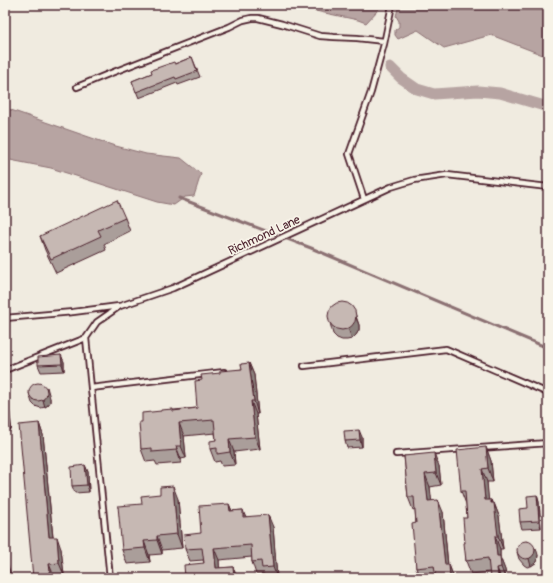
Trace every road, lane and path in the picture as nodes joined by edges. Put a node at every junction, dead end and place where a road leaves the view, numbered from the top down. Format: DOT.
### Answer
graph roads {
  1 [pos="392,5"];
  2 [pos="384,41"];
  3 [pos="77,87"];
  4 [pos="548,187"];
  5 [pos="363,200"];
  6 [pos="120,306"];
  7 [pos="5,318"];
  8 [pos="86,338"];
  9 [pos="304,366"];
  10 [pos="5,370"];
  11 [pos="228,372"];
  12 [pos="91,388"];
  13 [pos="548,394"];
  14 [pos="5,403"];
  15 [pos="8,428"];
  16 [pos="548,443"];
  17 [pos="396,454"];
  18 [pos="110,578"];
  1 -- 2 [label="lane"];
  2 -- 3 [label="lane"];
  2 -- 5 [label="lane"];
  4 -- 5 [label="lane, Richmond Lane"];
  5 -- 6 [label="lane, Richmond Lane"];
  6 -- 7 [label="lane"];
  6 -- 8 [label="lane, Richmond Lane"];
  8 -- 10 [label="lane"];
  8 -- 12 [label="lane"];
  9 -- 13 [label="lane"];
  11 -- 12 [label="lane"];
  12 -- 18 [label="lane"];
  14 -- 15 [label="lane"];
  16 -- 17 [label="lane"];
}
